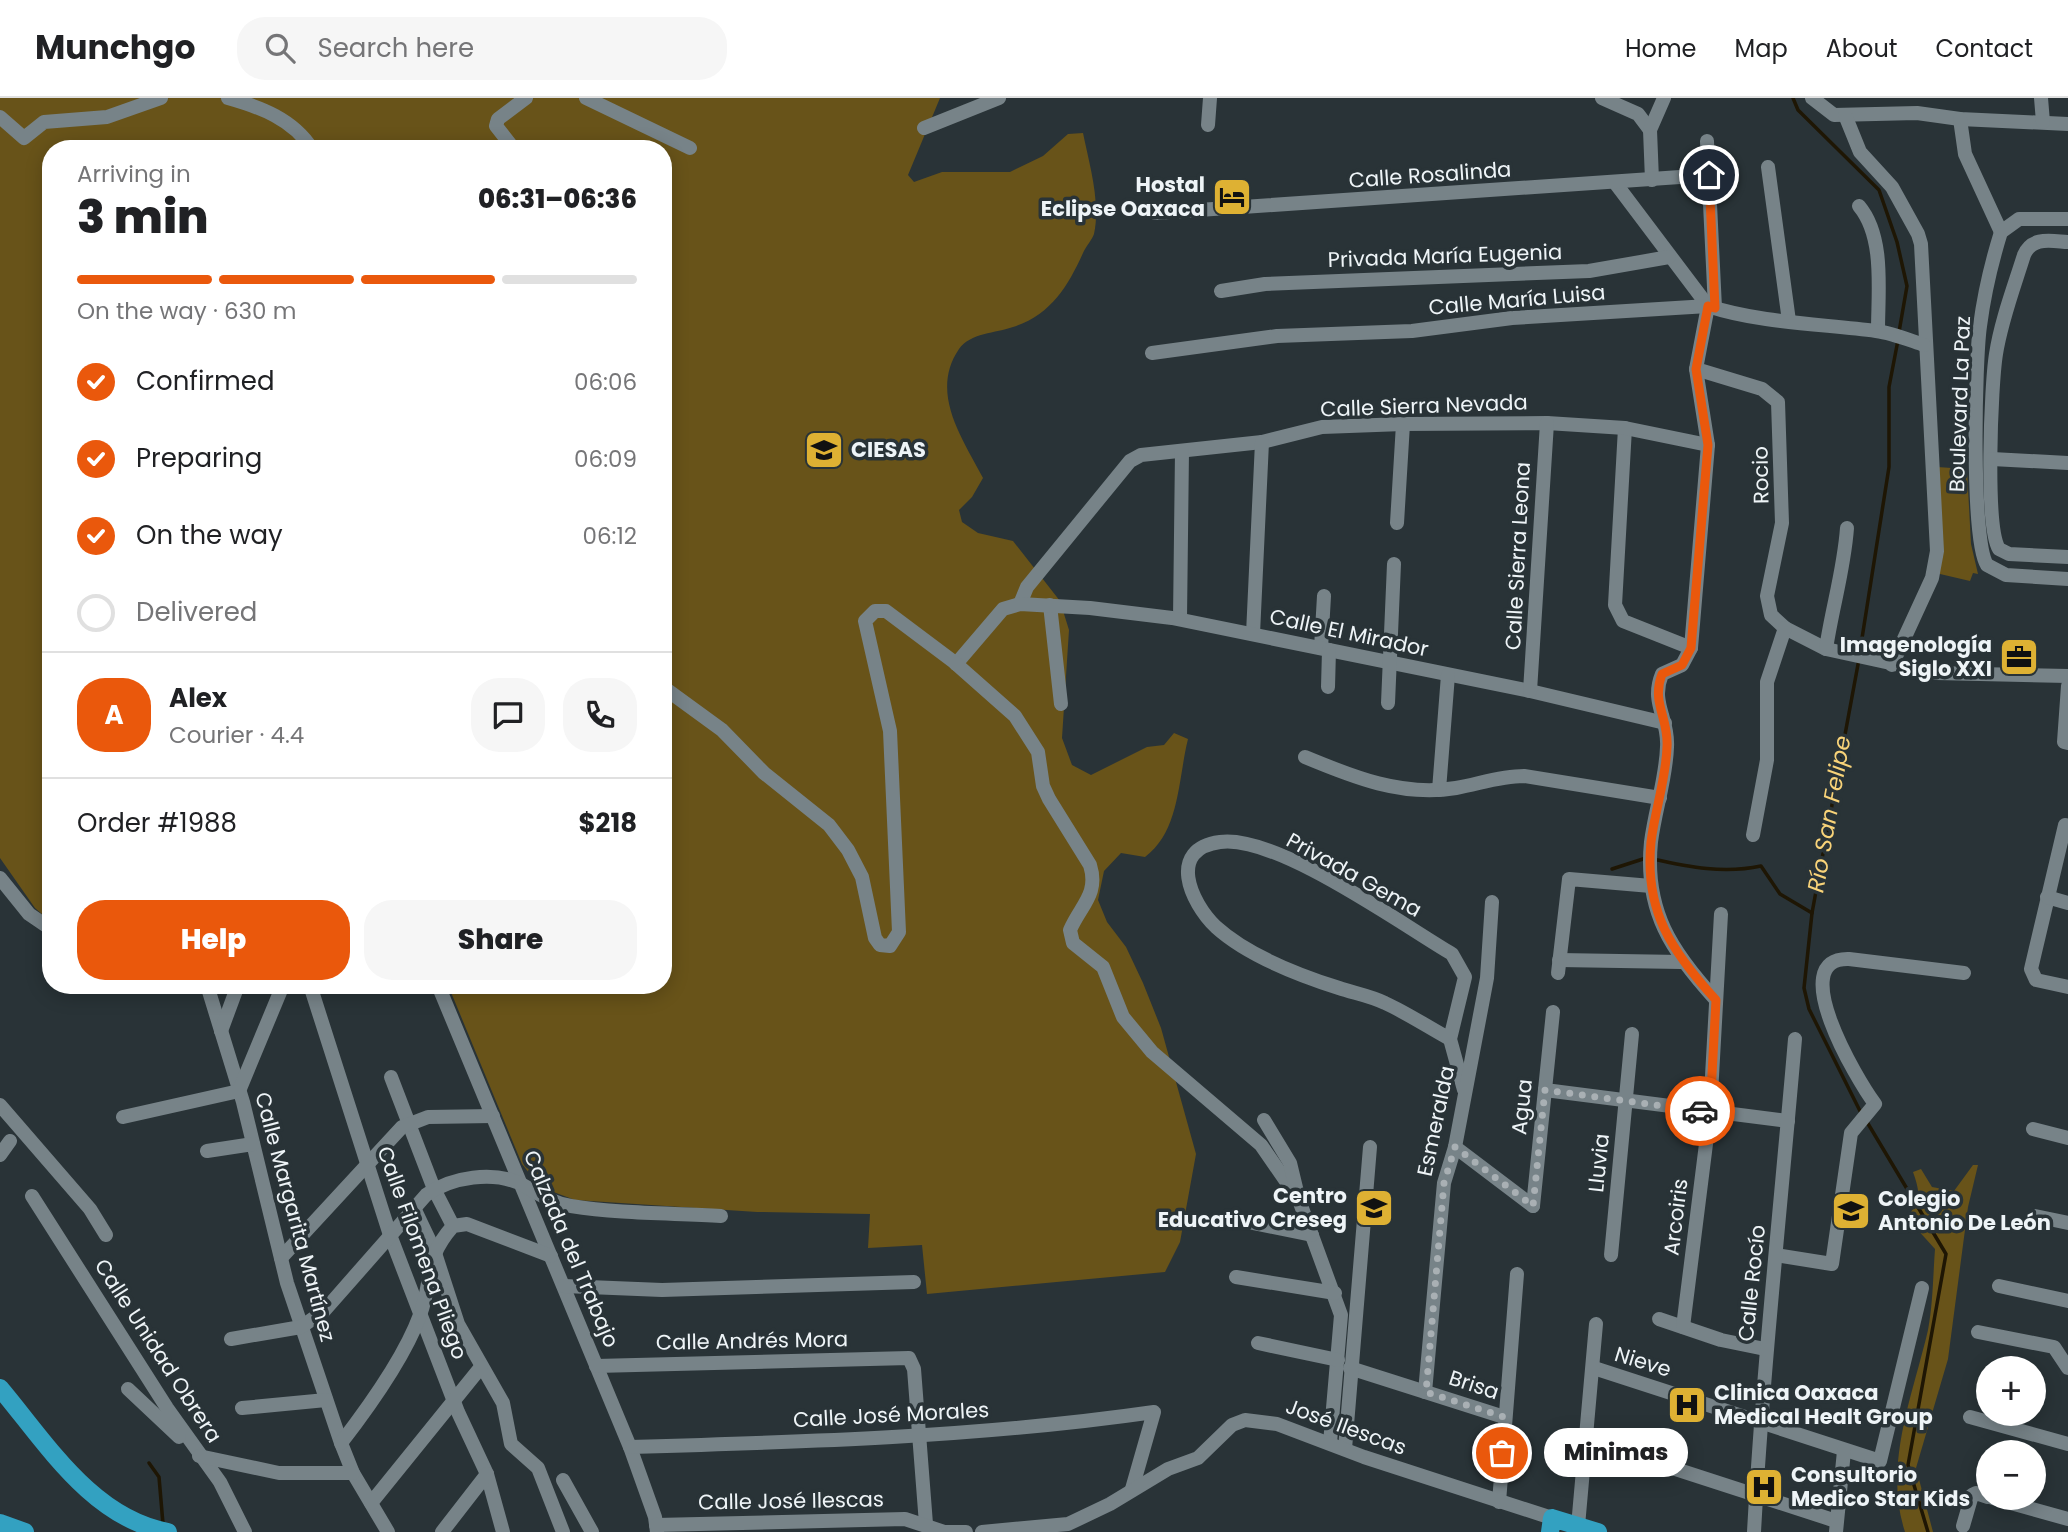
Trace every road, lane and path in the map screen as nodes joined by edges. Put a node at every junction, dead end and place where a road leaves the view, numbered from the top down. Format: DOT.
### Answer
graph roads {
  1 [pos="161,98"];
  2 [pos="228,98"];
  3 [pos="526,98"];
  4 [pos="586,98"];
  5 [pos="999,98"];
  6 [pos="1210,98"];
  7 [pos="1602,98"];
  8 [pos="1664,98"];
  9 [pos="1812,98"];
  10 [pos="1908,98"];
  11 [pos="2041,98"];
  12 [pos="1617,101"];
  13 [pos="1917,113"];
  14 [pos="1845,115"];
  15 [pos="0,117"];
  16 [pos="1960,119"];
  17 [pos="2043,122"];
  18 [pos="1208,124"];
  19 [pos="2068,124"];
  20 [pos="924,128"];
  21 [pos="1650,130"];
  22 [pos="306,140"];
  23 [pos="507,140"];
  24 [pos="1707,141"];
  25 [pos="690,148"];
  26 [pos="1768,167"];
  27 [pos="1709,175"];
  28 [pos="1652,180"];
  29 [pos="1616,184"];
  30 [pos="1859,206"];
  31 [pos="1155,213"];
  32 [pos="2068,219"];
  33 [pos="2001,232"];
  34 [pos="2068,242"];
  35 [pos="1670,257"];
  36 [pos="1221,291"];
  37 [pos="1712,307"];
  38 [pos="1789,321"];
  39 [pos="1881,332"];
  40 [pos="1924,345"];
  41 [pos="1152,353"];
  42 [pos="1696,369"];
  43 [pos="1547,423"];
  44 [pos="1403,424"];
  45 [pos="1625,428"];
  46 [pos="1262,442"];
  47 [pos="1708,445"];
  48 [pos="1182,452"];
  49 [pos="1992,459"];
  50 [pos="2068,463"];
  51 [pos="1397,523"];
  52 [pos="1847,527"];
  53 [pos="2068,557"];
  54 [pos="1394,564"];
  55 [pos="2068,579"];
  56 [pos="1324,596"];
  57 [pos="1020,604"];
  58 [pos="1050,605"];
  59 [pos="1181,619"];
  60 [pos="1785,628"];
  61 [pos="1253,635"];
  62 [pos="1691,648"];
  63 [pos="1325,649"];
  64 [pos="1826,649"];
  65 [pos="1390,662"];
  66 [pos="956,664"];
  67 [pos="1892,665"];
  68 [pos="1448,675"];
  69 [pos="2068,676"];
  70 [pos="2068,686"];
  71 [pos="1328,687"];
  72 [pos="1531,691"];
  73 [pos="672,694"];
  74 [pos="1388,703"];
  75 [pos="1061,704"];
  76 [pos="1665,723"];
  77 [pos="2066,743"];
  78 [pos="1305,757"];
  79 [pos="1439,790"];
  80 [pos="1660,798"];
  81 [pos="2066,825"];
  82 [pos="1753,835"];
  83 [pos="0,878"];
  84 [pos="1651,879"];
  85 [pos="2046,897"];
  86 [pos="1492,902"];
  87 [pos="2068,903"];
  88 [pos="1721,915"];
  89 [pos="42,923"];
  90 [pos="1681,962"];
  91 [pos="1964,973"];
  92 [pos="2068,987"];
  93 [pos="210,994"];
  94 [pos="235,994"];
  95 [pos="279,994"];
  96 [pos="313,994"];
  97 [pos="442,994"];
  98 [pos="1716,1000"];
  99 [pos="1553,1012"];
  100 [pos="221,1031"];
  101 [pos="1632,1034"];
  102 [pos="1450,1039"];
  103 [pos="1795,1039"];
  104 [pos="391,1077"];
  105 [pos="1464,1090"];
  106 [pos="1545,1090"];
  107 [pos="239,1091"];
  108 [pos="1626,1101"];
  109 [pos="0,1105"];
  110 [pos="1710,1112"];
  111 [pos="493,1116"];
  112 [pos="123,1117"];
  113 [pos="1264,1120"];
  114 [pos="1788,1121"];
  115 [pos="407,1124"];
  116 [pos="2034,1129"];
  117 [pos="2068,1138"];
  118 [pos="10,1141"];
  119 [pos="253,1144"];
  120 [pos="1370,1147"];
  121 [pos="1455,1147"];
  122 [pos="207,1151"];
  123 [pos="0,1155"];
  124 [pos="368,1167"];
  125 [pos="521,1184"];
  126 [pos="434,1189"];
  127 [pos="32,1196"];
  128 [pos="1299,1200"];
  129 [pos="414,1208"];
  130 [pos="721,1216"];
  131 [pos="2035,1216"];
  132 [pos="1243,1221"];
  133 [pos="2068,1223"];
  134 [pos="453,1226"];
  135 [pos="106,1235"];
  136 [pos="390,1235"];
  137 [pos="1312,1235"];
  138 [pos="434,1250"];
  139 [pos="1611,1255"];
  140 [pos="1776,1255"];
  141 [pos="551,1256"];
  142 [pos="281,1258"];
  143 [pos="1517,1273"];
  144 [pos="1236,1277"];
  145 [pos="914,1282"];
  146 [pos="564,1286"];
  147 [pos="1999,1286"];
  148 [pos="1922,1288"];
  149 [pos="1335,1293"];
  150 [pos="2068,1301"];
  151 [pos="420,1315"];
  152 [pos="1659,1319"];
  153 [pos="1596,1324"];
  154 [pos="301,1327"];
  155 [pos="1683,1327"];
  156 [pos="1978,1332"];
  157 [pos="231,1339"];
  158 [pos="1258,1343"];
  159 [pos="1765,1349"];
  160 [pos="1344,1364"];
  161 [pos="597,1366"];
  162 [pos="481,1367"];
  163 [pos="1594,1368"];
  164 [pos="2068,1368"];
  165 [pos="0,1388"];
  166 [pos="128,1389"];
  167 [pos="1426,1392"];
  168 [pos="326,1400"];
  169 [pos="454,1401"];
  170 [pos="242,1408"];
  171 [pos="1504,1417"];
  172 [pos="1970,1417"];
  173 [pos="1760,1420"];
  174 [pos="920,1437"];
  175 [pos="1586,1440"];
  176 [pos="341,1443"];
  177 [pos="1330,1443"];
  178 [pos="2068,1444"];
  179 [pos="629,1447"];
  180 [pos="1345,1449"];
  181 [pos="1844,1451"];
  182 [pos="203,1458"];
  183 [pos="353,1473"];
  184 [pos="487,1474"];
  185 [pos="564,1480"];
  186 [pos="1132,1489"];
  187 [pos="1976,1496"];
  188 [pos="1756,1497"];
  189 [pos="1499,1502"];
  190 [pos="370,1503"];
  191 [pos="2036,1510"];
  192 [pos="2068,1519"];
  193 [pos="0,1523"];
  194 [pos="926,1524"];
  195 [pos="1551,1525"];
  196 [pos="1578,1526"];
  197 [pos="1963,1526"];
  198 [pos="1836,1527"];
  199 [pos="656,1528"];
  200 [pos="25,1532"];
  201 [pos="168,1532"];
  202 [pos="245,1532"];
  203 [pos="388,1532"];
  204 [pos="442,1532"];
  205 [pos="503,1532"];
  206 [pos="563,1532"];
  207 [pos="592,1532"];
  208 [pos="966,1532"];
  209 [pos="982,1532"];
  210 [pos="1598,1532"];
  211 [pos="1754,1532"];
  1 -- 15 [label="street"];
  2 -- 22 [label="street"];
  3 -- 23 [label="street"];
  4 -- 25 [label="street"];
  5 -- 20 [label="street"];
  6 -- 18 [label="street"];
  7 -- 12 [label="street"];
  8 -- 21 [label="street"];
  9 -- 14 [label="street"];
  10 -- 13 [label="street"];
  11 -- 17 [label="street"];
  12 -- 21 [label="street"];
  13 -- 14 [label="street"];
  13 -- 16 [label="street"];
  14 -- 40 [label="street"];
  16 -- 17 [label="street"];
  16 -- 33 [label="street"];
  17 -- 19 [label="street"];
  21 -- 28 [label="street"];
  24 -- 27 [label="street"];
  26 -- 38 [label="street"];
  27 -- 28 [label="street, Calle Rosalinda"];
  27 -- 37 [label="street"];
  28 -- 29 [label="street, Calle Rosalinda"];
  29 -- 31 [label="street, Calle Rosalinda"];
  29 -- 35 [label="street"];
  30 -- 39 [label="street"];
  32 -- 33 [label="street"];
  33 -- 55 [label="street, Boulevard La Paz"];
  34 -- 49 [label="street, Boulevard La Paz"];
  35 -- 36 [label="street, Privada María Eugenia"];
  35 -- 37 [label="street"];
  37 -- 38 [label="street, Calle María Luisa"];
  37 -- 41 [label="street, Calle María Luisa"];
  37 -- 42 [label="street"];
  38 -- 39 [label="street, Calle María Luisa"];
  39 -- 40 [label="street, Calle María Luisa"];
  40 -- 67 [label="street"];
  42 -- 47 [label="street"];
  42 -- 60 [label="street, Rocio"];
  43 -- 44 [label="street, Calle Sierra Nevada"];
  43 -- 45 [label="street, Calle Sierra Nevada"];
  43 -- 72 [label="street, Calle Sierra Leona"];
  44 -- 46 [label="street, Calle Sierra Nevada"];
  44 -- 51 [label="street"];
  45 -- 47 [label="street, Calle Sierra Nevada"];
  45 -- 62 [label="street"];
  46 -- 48 [label="street, Calle Sierra Nevada"];
  46 -- 61 [label="street"];
  47 -- 62 [label="street"];
  48 -- 57 [label="street, Calle Sierra Nevada"];
  48 -- 59 [label="street"];
  49 -- 50 [label="street"];
  49 -- 53 [label="street, Boulevard La Paz"];
  52 -- 64 [label="street"];
  54 -- 65 [label="street"];
  56 -- 63 [label="street"];
  57 -- 58 [label="street, Calle El Mirador"];
  57 -- 66 [label="street"];
  58 -- 59 [label="street, Calle El Mirador"];
  58 -- 75 [label="street"];
  59 -- 61 [label="street, Calle El Mirador"];
  60 -- 64 [label="street"];
  60 -- 82 [label="street"];
  61 -- 63 [label="street, Calle El Mirador"];
  62 -- 76 [label="street"];
  63 -- 65 [label="street, Calle El Mirador"];
  63 -- 71 [label="street"];
  64 -- 67 [label="street"];
  65 -- 68 [label="street, Calle El Mirador"];
  65 -- 74 [label="street"];
  66 -- 73 [label="street"];
  66 -- 128 [label="street"];
  67 -- 69 [label="street"];
  68 -- 72 [label="street, Calle El Mirador"];
  68 -- 79 [label="street"];
  70 -- 77 [label="street"];
  72 -- 76 [label="street, Calle El Mirador"];
  76 -- 80 [label="street"];
  78 -- 79 [label="street"];
  79 -- 80 [label="street"];
  80 -- 84 [label="street"];
  81 -- 85 [label="street"];
  83 -- 89 [label="street"];
  84 -- 90 [label="street"];
  84 -- 90 [label="street"];
  85 -- 87 [label="street"];
  85 -- 92 [label="street"];
  86 -- 105 [label="street, Esmeralda"];
  88 -- 98 [label="street"];
  90 -- 98 [label="street"];
  91 -- 140 [label="street"];
  93 -- 100 [label="street, Calle Margarita Martínez"];
  94 -- 100 [label="street"];
  95 -- 107 [label="street"];
  96 -- 124 [label="street, Calle Filomena Pliego"];
  97 -- 111 [label="street, Calzada del Trabajo"];
  98 -- 110 [label="street, Arcoiris"];
  99 -- 106 [label="street, Agua"];
  100 -- 107 [label="street, Calle Margarita Martínez"];
  101 -- 108 [label="street, Lluvia"];
  102 -- 102 [label="street, Privada Gema"];
  102 -- 105 [label="street, Privada Gema"];
  103 -- 114 [label="street, Calle Rocío"];
  104 -- 115 [label="street"];
  105 -- 121 [label="street, Esmeralda"];
  106 -- 108 [label="street"];
  106 -- 121 [label="street, Agua"];
  107 -- 112 [label="street"];
  107 -- 119 [label="street, Calle Margarita Martínez"];
  108 -- 110 [label="street"];
  108 -- 139 [label="street, Lluvia"];
  109 -- 135 [label="street"];
  110 -- 114 [label="street"];
  110 -- 155 [label="street, Arcoiris"];
  111 -- 115 [label="street"];
  111 -- 125 [label="street, Calzada del Trabajo"];
  113 -- 128 [label="street"];
  114 -- 140 [label="street, Calle Rocío"];
  115 -- 124 [label="street"];
  115 -- 126 [label="street"];
  116 -- 117 [label="street"];
  118 -- 123 [label="street"];
  119 -- 122 [label="street"];
  119 -- 142 [label="street, Calle Margarita Martínez"];
  120 -- 160 [label="street"];
  121 -- 167 [label="street, Esmeralda"];
  124 -- 136 [label="street, Calle Filomena Pliego"];
  124 -- 142 [label="street"];
  125 -- 126 [label="street"];
  125 -- 130 [label="street"];
  125 -- 141 [label="street, Calzada del Trabajo"];
  126 -- 129 [label="street"];
  126 -- 134 [label="street"];
  127 -- 182 [label="street, Calle Unidad Obrera"];
  128 -- 137 [label="street"];
  129 -- 136 [label="street"];
  129 -- 138 [label="street"];
  131 -- 133 [label="street"];
  132 -- 137 [label="street"];
  134 -- 138 [label="street"];
  134 -- 141 [label="street"];
  136 -- 151 [label="street, Calle Filomena Pliego"];
  136 -- 154 [label="street"];
  137 -- 149 [label="street"];
  138 -- 151 [label="street"];
  138 -- 162 [label="street"];
  140 -- 159 [label="street, Calle Rocío"];
  141 -- 146 [label="street, Calzada del Trabajo"];
  142 -- 154 [label="street, Calle Margarita Martínez"];
  143 -- 171 [label="street"];
  144 -- 149 [label="street"];
  145 -- 146 [label="street"];
  146 -- 161 [label="street, Calzada del Trabajo"];
  147 -- 150 [label="street"];
  148 -- 181 [label="street, Nieve"];
  149 -- 160 [label="street"];
  151 -- 169 [label="street, Calle Filomena Pliego"];
  151 -- 176 [label="street"];
  152 -- 155 [label="street"];
  153 -- 163 [label="street"];
  154 -- 157 [label="street"];
  154 -- 168 [label="street, Calle Margarita Martínez"];
  155 -- 159 [label="street"];
  156 -- 164 [label="street"];
  158 -- 160 [label="street, Brisa"];
  159 -- 173 [label="street, Calle Rocío"];
  160 -- 167 [label="street, Brisa"];
  160 -- 177 [label="street"];
  160 -- 180 [label="street"];
  161 -- 174 [label="street, Calle Andrés Mora"];
  161 -- 179 [label="street, Calzada del Trabajo"];
  162 -- 169 [label="street"];
  162 -- 206 [label="street"];
  163 -- 173 [label="street, Nieve"];
  163 -- 175 [label="street"];
  165 -- 201 [label="main road"];
  166 -- 182 [label="street"];
  167 -- 171 [label="street, Brisa"];
  168 -- 170 [label="street"];
  168 -- 176 [label="street, Calle Margarita Martínez"];
  169 -- 184 [label="street, Calle Filomena Pliego"];
  169 -- 190 [label="street"];
  171 -- 189 [label="street"];
  172 -- 178 [label="street"];
  173 -- 181 [label="street, Nieve"];
  173 -- 188 [label="street, Calle Rocío"];
  174 -- 179 [label="street, Calle José Morales"];
  174 -- 186 [label="street, Calle José Morales"];
  174 -- 194 [label="street"];
  175 -- 188 [label="street"];
  175 -- 196 [label="street"];
  176 -- 183 [label="street, Calle Margarita Martínez"];
  177 -- 180 [label="street, José Ilescas"];
  177 -- 186 [label="street, José Ilescas"];
  179 -- 199 [label="street, Calzada del Trabajo"];
  180 -- 189 [label="street, José Ilescas"];
  181 -- 198 [label="street"];
  182 -- 183 [label="street"];
  182 -- 202 [label="street, Calle Unidad Obrera"];
  183 -- 190 [label="street, Calle Margarita Martínez"];
  184 -- 204 [label="street"];
  184 -- 205 [label="street, Calle Filomena Pliego"];
  185 -- 207 [label="street"];
  186 -- 209 [label="street, José Ilescas"];
  187 -- 197 [label="street"];
  188 -- 198 [label="street"];
  188 -- 211 [label="street, Calle Rocío"];
  189 -- 195 [label="street, José Ilescas"];
  190 -- 203 [label="street, Calle Margarita Martínez"];
  191 -- 192 [label="street"];
  193 -- 200 [label="main road"];
  194 -- 199 [label="street, Calle José Ilescas"];
  194 -- 208 [label="street"];
  195 -- 196 [label="main road"];
  196 -- 210 [label="main road"];
}
